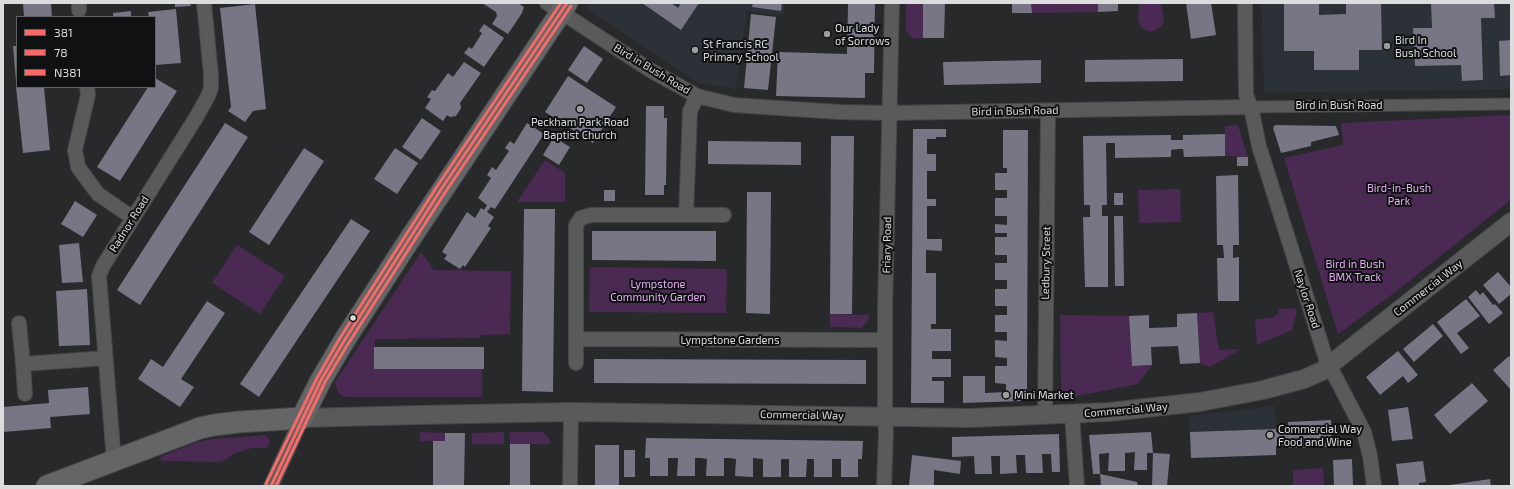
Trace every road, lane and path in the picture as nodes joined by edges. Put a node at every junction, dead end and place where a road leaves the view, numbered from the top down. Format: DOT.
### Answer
graph roads {
  1 [pos="204,3"];
  2 [pos="892,3"];
  3 [pos="1245,3"];
  4 [pos="558,6"];
  5 [pos="87,88"];
  6 [pos="697,96"];
  7 [pos="1511,104"];
  8 [pos="1251,107"];
  9 [pos="1048,111"];
  10 [pos="889,113"];
  11 [pos="686,215"];
  12 [pos="724,215"];
  13 [pos="133,218"];
  14 [pos="1511,222"];
  15 [pos="19,324"];
  16 [pos="576,339"];
  17 [pos="885,340"];
  18 [pos="106,358"];
  19 [pos="576,363"];
  20 [pos="23,364"];
  21 [pos="1329,366"];
  22 [pos="25,394"];
  23 [pos="571,412"];
  24 [pos="1072,414"];
  25 [pos="885,416"];
  26 [pos="1045,416"];
  27 [pos="302,418"];
  28 [pos="114,460"];
  29 [pos="48,486"];
  30 [pos="271,486"];
  31 [pos="570,486"];
  32 [pos="884,486"];
  33 [pos="1077,486"];
  34 [pos="1374,486"];
  1 -- 13 [label="street, Radnor Road"];
  2 -- 10 [label="street, Friary Road"];
  3 -- 8 [label="street, Naylor Road"];
  4 -- 6 [label="street, Bird in Bush Road"];
  4 -- 27 [label="main road"];
  5 -- 13 [label="street"];
  6 -- 10 [label="street, Bird in Bush Road"];
  6 -- 11 [label="street"];
  7 -- 8 [label="street, Bird in Bush Road"];
  8 -- 9 [label="street, Bird in Bush Road"];
  8 -- 21 [label="street, Naylor Road"];
  9 -- 10 [label="street, Bird in Bush Road"];
  9 -- 26 [label="street, Ledbury Street"];
  10 -- 17 [label="street, Friary Road"];
  11 -- 12 [label="street"];
  11 -- 16 [label="street"];
  13 -- 18 [label="street, Radnor Road"];
  14 -- 21 [label="street, Commercial Way"];
  15 -- 20 [label="street"];
  16 -- 17 [label="street, Lympstone Gardens"];
  16 -- 19 [label="street"];
  17 -- 25 [label="street, Friary Road"];
  18 -- 20 [label="street"];
  18 -- 28 [label="street, Radnor Road"];
  20 -- 22 [label="street"];
  21 -- 24 [label="street, Commercial Way"];
  21 -- 34 [label="street, Naylor Road"];
  23 -- 25 [label="street, Commercial Way"];
  23 -- 27 [label="street, Commercial Way"];
  23 -- 31 [label="street"];
  24 -- 26 [label="street, Commercial Way"];
  24 -- 33 [label="street"];
  25 -- 26 [label="street, Commercial Way"];
  25 -- 32 [label="street, Friary Road"];
  27 -- 28 [label="main road, Commercial Way"];
  27 -- 30 [label="street"];
  28 -- 29 [label="main road, Commercial Way"];
}
